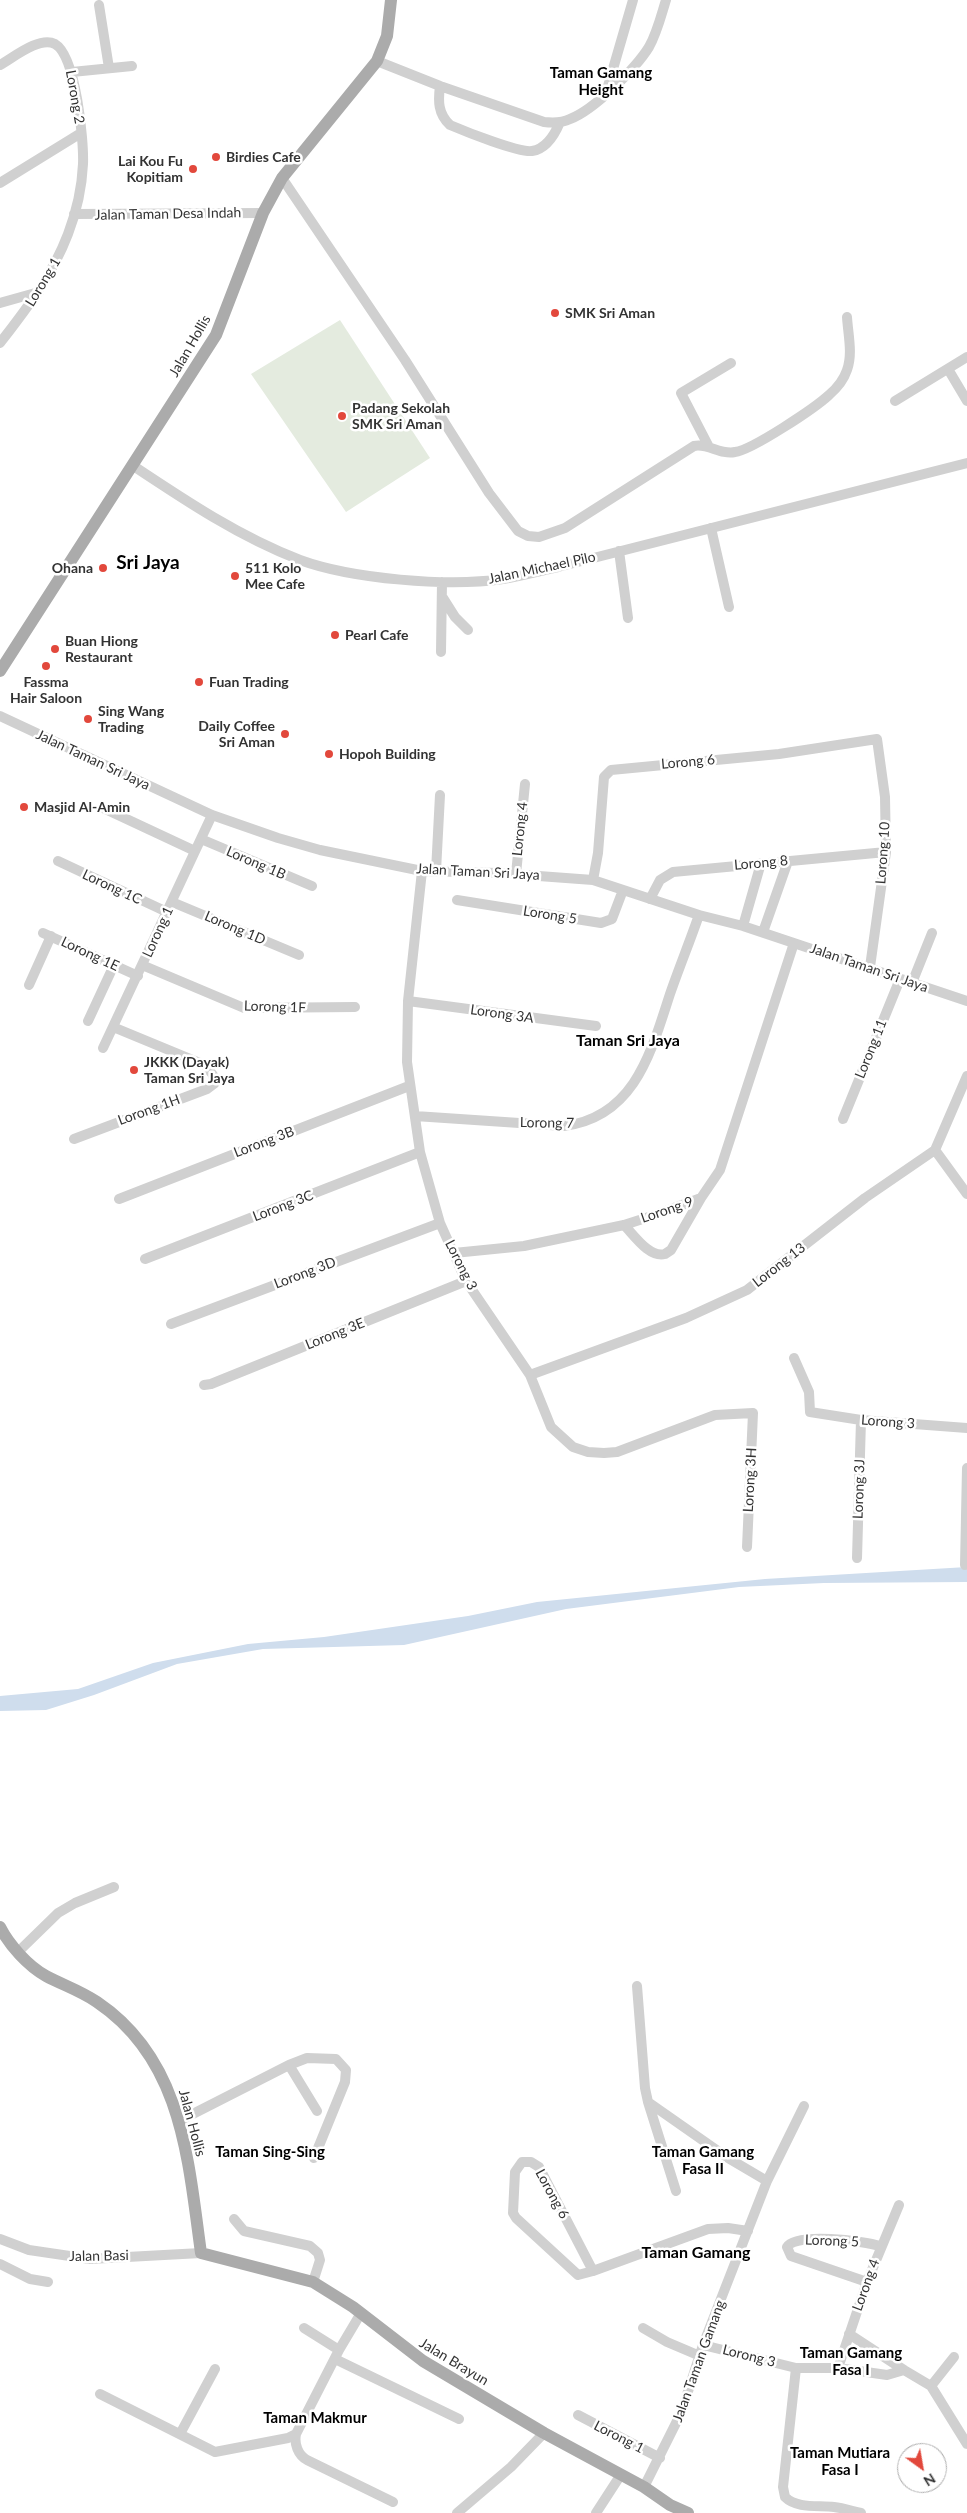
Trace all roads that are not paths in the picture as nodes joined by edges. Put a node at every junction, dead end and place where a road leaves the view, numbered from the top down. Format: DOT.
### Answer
graph roads {
  1 [pos="391,0"];
  2 [pos="633,0"];
  3 [pos="666,0"];
  4 [pos="99,5"];
  5 [pos="377,61"];
  6 [pos="0,66"];
  7 [pos="132,66"];
  8 [pos="109,68"];
  9 [pos="72,72"];
  10 [pos="440,86"];
  11 [pos="606,94"];
  12 [pos="560,122"];
  13 [pos="81,133"];
  14 [pos="282,178"];
  15 [pos="0,183"];
  16 [pos="263,213"];
  17 [pos="74,214"];
  18 [pos="39,292"];
  19 [pos="0,303"];
  20 [pos="847,317"];
  21 [pos="0,343"];
  22 [pos="967,357"];
  23 [pos="731,363"];
  24 [pos="948,369"];
  25 [pos="967,401"];
  26 [pos="895,402"];
  27 [pos="709,447"];
  28 [pos="967,463"];
  29 [pos="132,465"];
  30 [pos="711,528"];
  31 [pos="619,551"];
  32 [pos="442,582"];
  33 [pos="443,597"];
  34 [pos="729,607"];
  35 [pos="628,618"];
  36 [pos="468,630"];
  37 [pos="441,652"];
  38 [pos="0,671"];
  39 [pos="0,716"];
  40 [pos="877,739"];
  41 [pos="525,784"];
  42 [pos="440,795"];
  43 [pos="102,808"];
  44 [pos="212,815"];
  45 [pos="201,839"];
  46 [pos="195,851"];
  47 [pos="886,852"];
  48 [pos="58,861"];
  49 [pos="788,861"];
  50 [pos="762,863"];
  51 [pos="422,871"];
  52 [pos="436,871"];
  53 [pos="516,874"];
  54 [pos="593,880"];
  55 [pos="312,886"];
  56 [pos="623,890"];
  57 [pos="650,899"];
  58 [pos="457,900"];
  59 [pos="172,902"];
  60 [pos="167,912"];
  61 [pos="699,915"];
  62 [pos="742,926"];
  63 [pos="762,932"];
  64 [pos="932,933"];
  65 [pos="794,943"];
  66 [pos="299,955"];
  67 [pos="114,965"];
  68 [pos="142,965"];
  69 [pos="870,967"];
  70 [pos="138,976"];
  71 [pos="900,979"];
  72 [pos="912,983"];
  73 [pos="29,985"];
  74 [pos="408,1001"];
  75 [pos="967,1002"];
  76 [pos="355,1007"];
  77 [pos="88,1021"];
  78 [pos="596,1026"];
  79 [pos="113,1027"];
  80 [pos="103,1048"];
  81 [pos="967,1076"];
  82 [pos="409,1086"];
  83 [pos="415,1116"];
  84 [pos="843,1119"];
  85 [pos="74,1139"];
  86 [pos="935,1150"];
  87 [pos="420,1152"];
  88 [pos="967,1194"];
  89 [pos="700,1198"];
  90 [pos="119,1199"];
  91 [pos="440,1223"];
  92 [pos="624,1225"];
  93 [pos="454,1253"];
  94 [pos="145,1259"];
  95 [pos="466,1281"];
  96 [pos="171,1324"];
  97 [pos="794,1358"];
  98 [pos="530,1376"];
  99 [pos="204,1385"];
  100 [pos="753,1412"];
  101 [pos="861,1420"];
  102 [pos="967,1428"];
  103 [pos="967,1468"];
  104 [pos="746,1546"];
  105 [pos="857,1558"];
  106 [pos="965,1564"];
  107 [pos="114,1886"];
  108 [pos="0,1927"];
  109 [pos="18,1952"];
  110 [pos="636,1986"];
  111 [pos="289,2065"];
  112 [pos="648,2102"];
  113 [pos="804,2106"];
  114 [pos="317,2111"];
  115 [pos="179,2121"];
  116 [pos="314,2158"];
  117 [pos="767,2181"];
  118 [pos="676,2191"];
  119 [pos="900,2205"];
  120 [pos="234,2219"];
  121 [pos="748,2231"];
  122 [pos="0,2239"];
  123 [pos="880,2246"];
  124 [pos="201,2253"];
  125 [pos="0,2264"];
  126 [pos="593,2271"];
  127 [pos="48,2282"];
  128 [pos="313,2282"];
  129 [pos="867,2282"];
  130 [pos="361,2313"];
  131 [pos="304,2328"];
  132 [pos="643,2328"];
  133 [pos="848,2334"];
  134 [pos="703,2345"];
  135 [pos="337,2355"];
  136 [pos="700,2356"];
  137 [pos="954,2357"];
  138 [pos="796,2368"];
  139 [pos="838,2368"];
  140 [pos="215,2369"];
  141 [pos="904,2370"];
  142 [pos="931,2386"];
  143 [pos="100,2394"];
  144 [pos="578,2415"];
  145 [pos="459,2419"];
  146 [pos="544,2433"];
  147 [pos="180,2434"];
  148 [pos="296,2434"];
  149 [pos="967,2444"];
  150 [pos="660,2458"];
  151 [pos="620,2476"];
  152 [pos="644,2487"];
  153 [pos="393,2502"];
  154 [pos="457,2513"];
  155 [pos="596,2513"];
  156 [pos="688,2513"];
  157 [pos="861,2513"];
  1 -- 5 [label="main road, Jalan Hollis"];
  2 -- 11 [label="street"];
  3 -- 11 [label="street"];
  4 -- 8 [label="street"];
  5 -- 10 [label="street"];
  5 -- 14 [label="main road, Jalan Hollis"];
  6 -- 9 [label="street, Lorong 2"];
  7 -- 8 [label="street"];
  8 -- 9 [label="street"];
  9 -- 13 [label="street, Lorong 2"];
  10 -- 12 [label="street"];
  10 -- 12 [label="street"];
  11 -- 12 [label="street"];
  13 -- 15 [label="street"];
  13 -- 17 [label="street, Lorong 2"];
  14 -- 16 [label="main road, Jalan Hollis"];
  14 -- 27 [label="street"];
  16 -- 17 [label="street, Jalan Taman Desa Indah"];
  16 -- 29 [label="main road, Jalan Hollis"];
  17 -- 18 [label="street, Lorong 1"];
  18 -- 19 [label="street"];
  18 -- 21 [label="street, Lorong 1"];
  20 -- 27 [label="street"];
  22 -- 24 [label="street"];
  23 -- 27 [label="street"];
  24 -- 25 [label="street"];
  24 -- 26 [label="street"];
  28 -- 30 [label="street, Jalan Michael Pilo"];
  29 -- 32 [label="street, Jalan Michael Pilo"];
  29 -- 38 [label="main road, Jalan Hollis"];
  30 -- 31 [label="street, Jalan Michael Pilo"];
  30 -- 34 [label="street"];
  31 -- 32 [label="street, Jalan Michael Pilo"];
  31 -- 35 [label="street"];
  32 -- 33 [label="street"];
  33 -- 36 [label="street"];
  33 -- 37 [label="street"];
  39 -- 44 [label="street, Jalan Taman Sri Jaya"];
  40 -- 47 [label="street, Lorong 10"];
  40 -- 54 [label="street, Lorong 6"];
  41 -- 53 [label="street, Lorong 4"];
  42 -- 52 [label="street"];
  43 -- 46 [label="street"];
  44 -- 45 [label="street, Lorong 1"];
  44 -- 51 [label="street, Jalan Taman Sri Jaya"];
  45 -- 46 [label="street, Lorong 1"];
  45 -- 55 [label="street, Lorong 1B"];
  46 -- 59 [label="street, Lorong 1"];
  47 -- 49 [label="street, Lorong 8"];
  47 -- 69 [label="street, Lorong 10"];
  48 -- 60 [label="street, Lorong 1C"];
  49 -- 50 [label="street, Lorong 8"];
  49 -- 63 [label="street"];
  50 -- 57 [label="street, Lorong 8"];
  50 -- 62 [label="street"];
  51 -- 52 [label="street, Jalan Taman Sri Jaya"];
  51 -- 74 [label="street, Lorong 3"];
  52 -- 53 [label="street, Jalan Taman Sri Jaya"];
  53 -- 54 [label="street, Jalan Taman Sri Jaya"];
  54 -- 56 [label="street, Jalan Taman Sri Jaya"];
  56 -- 57 [label="street, Jalan Taman Sri Jaya"];
  56 -- 58 [label="street, Lorong 5"];
  57 -- 61 [label="street, Jalan Taman Sri Jaya"];
  59 -- 60 [label="street, Lorong 1"];
  59 -- 66 [label="street, Lorong 1D"];
  60 -- 68 [label="street, Lorong 1"];
  61 -- 62 [label="street, Jalan Taman Sri Jaya"];
  61 -- 83 [label="street, Lorong 7"];
  62 -- 63 [label="street, Jalan Taman Sri Jaya"];
  63 -- 65 [label="street, Jalan Taman Sri Jaya"];
  64 -- 72 [label="street"];
  65 -- 69 [label="street, Jalan Taman Sri Jaya"];
  65 -- 89 [label="street, Lorong 9"];
  67 -- 70 [label="street, Lorong 1E"];
  67 -- 73 [label="street, Lorong 1E"];
  67 -- 77 [label="street"];
  68 -- 70 [label="street, Lorong 1"];
  68 -- 76 [label="street, Lorong 1F"];
  69 -- 71 [label="street, Jalan Taman Sri Jaya"];
  70 -- 79 [label="street, Lorong 1"];
  71 -- 72 [label="street, Jalan Taman Sri Jaya"];
  71 -- 84 [label="street, Lorong 11"];
  72 -- 75 [label="street, Jalan Taman Sri Jaya"];
  74 -- 78 [label="street, Lorong 3A"];
  74 -- 82 [label="street, Lorong 3"];
  79 -- 80 [label="street, Lorong 1"];
  79 -- 85 [label="street, Lorong 1H"];
  81 -- 86 [label="street"];
  82 -- 83 [label="street, Lorong 3"];
  82 -- 90 [label="street, Lorong 3B"];
  83 -- 87 [label="street, Lorong 3"];
  86 -- 88 [label="street"];
  86 -- 98 [label="street, Lorong 13"];
  87 -- 91 [label="street, Lorong 3"];
  87 -- 94 [label="street, Lorong 3C"];
  89 -- 92 [label="street, Lorong 9"];
  89 -- 92 [label="street"];
  91 -- 93 [label="street, Lorong 3"];
  91 -- 96 [label="street, Lorong 3D"];
  92 -- 93 [label="street, Lorong 9"];
  93 -- 95 [label="street, Lorong 3"];
  95 -- 98 [label="street, Lorong 3"];
  95 -- 99 [label="street, Lorong 3E"];
  97 -- 101 [label="street, Lorong 3"];
  98 -- 100 [label="street, Lorong 3"];
  100 -- 104 [label="street, Lorong 3H"];
  101 -- 102 [label="street, Lorong 3"];
  101 -- 105 [label="street, Lorong 3J"];
  103 -- 106 [label="street"];
  107 -- 109 [label="street"];
  108 -- 109 [label="main road, Jalan Hollis"];
  109 -- 115 [label="main road, Jalan Hollis"];
  110 -- 112 [label="street"];
  111 -- 114 [label="street"];
  111 -- 115 [label="street"];
  111 -- 116 [label="street"];
  112 -- 117 [label="street"];
  112 -- 118 [label="street"];
  113 -- 117 [label="street, Jalan Taman Gamang"];
  115 -- 124 [label="main road, Jalan Hollis"];
  117 -- 121 [label="street, Jalan Taman Gamang"];
  119 -- 123 [label="street, Lorong 4"];
  120 -- 128 [label="street"];
  121 -- 126 [label="street, Lorong 6"];
  121 -- 134 [label="street, Jalan Taman Gamang"];
  122 -- 124 [label="street, Jalan Basi"];
  123 -- 129 [label="street, Lorong 4"];
  123 -- 129 [label="street, Lorong 5"];
  124 -- 128 [label="main road, Jalan Brayun"];
  125 -- 127 [label="street"];
  126 -- 126 [label="street, Lorong 6"];
  128 -- 130 [label="main road, Jalan Brayun"];
  129 -- 133 [label="street, Lorong 4"];
  130 -- 135 [label="street"];
  130 -- 146 [label="main road, Jalan Brayun"];
  131 -- 135 [label="street"];
  132 -- 136 [label="street"];
  133 -- 139 [label="street, Lorong 4"];
  133 -- 141 [label="street"];
  134 -- 136 [label="street, Jalan Taman Gamang"];
  134 -- 138 [label="street, Lorong 3"];
  135 -- 145 [label="street"];
  135 -- 148 [label="street"];
  136 -- 150 [label="street, Jalan Taman Gamang"];
  137 -- 142 [label="street"];
  138 -- 139 [label="street, Lorong 3"];
  138 -- 157 [label="street"];
  139 -- 141 [label="street, Lorong 3"];
  140 -- 147 [label="street"];
  141 -- 142 [label="street"];
  142 -- 149 [label="street"];
  143 -- 147 [label="street"];
  144 -- 150 [label="street, Lorong 1"];
  146 -- 151 [label="main road, Jalan Brayun"];
  146 -- 154 [label="street"];
  147 -- 148 [label="street"];
  148 -- 153 [label="street"];
  150 -- 152 [label="street, Jalan Taman Gamang"];
  151 -- 152 [label="main road, Jalan Brayun"];
  151 -- 155 [label="street"];
  152 -- 156 [label="main road, Jalan Brayun"];
}
